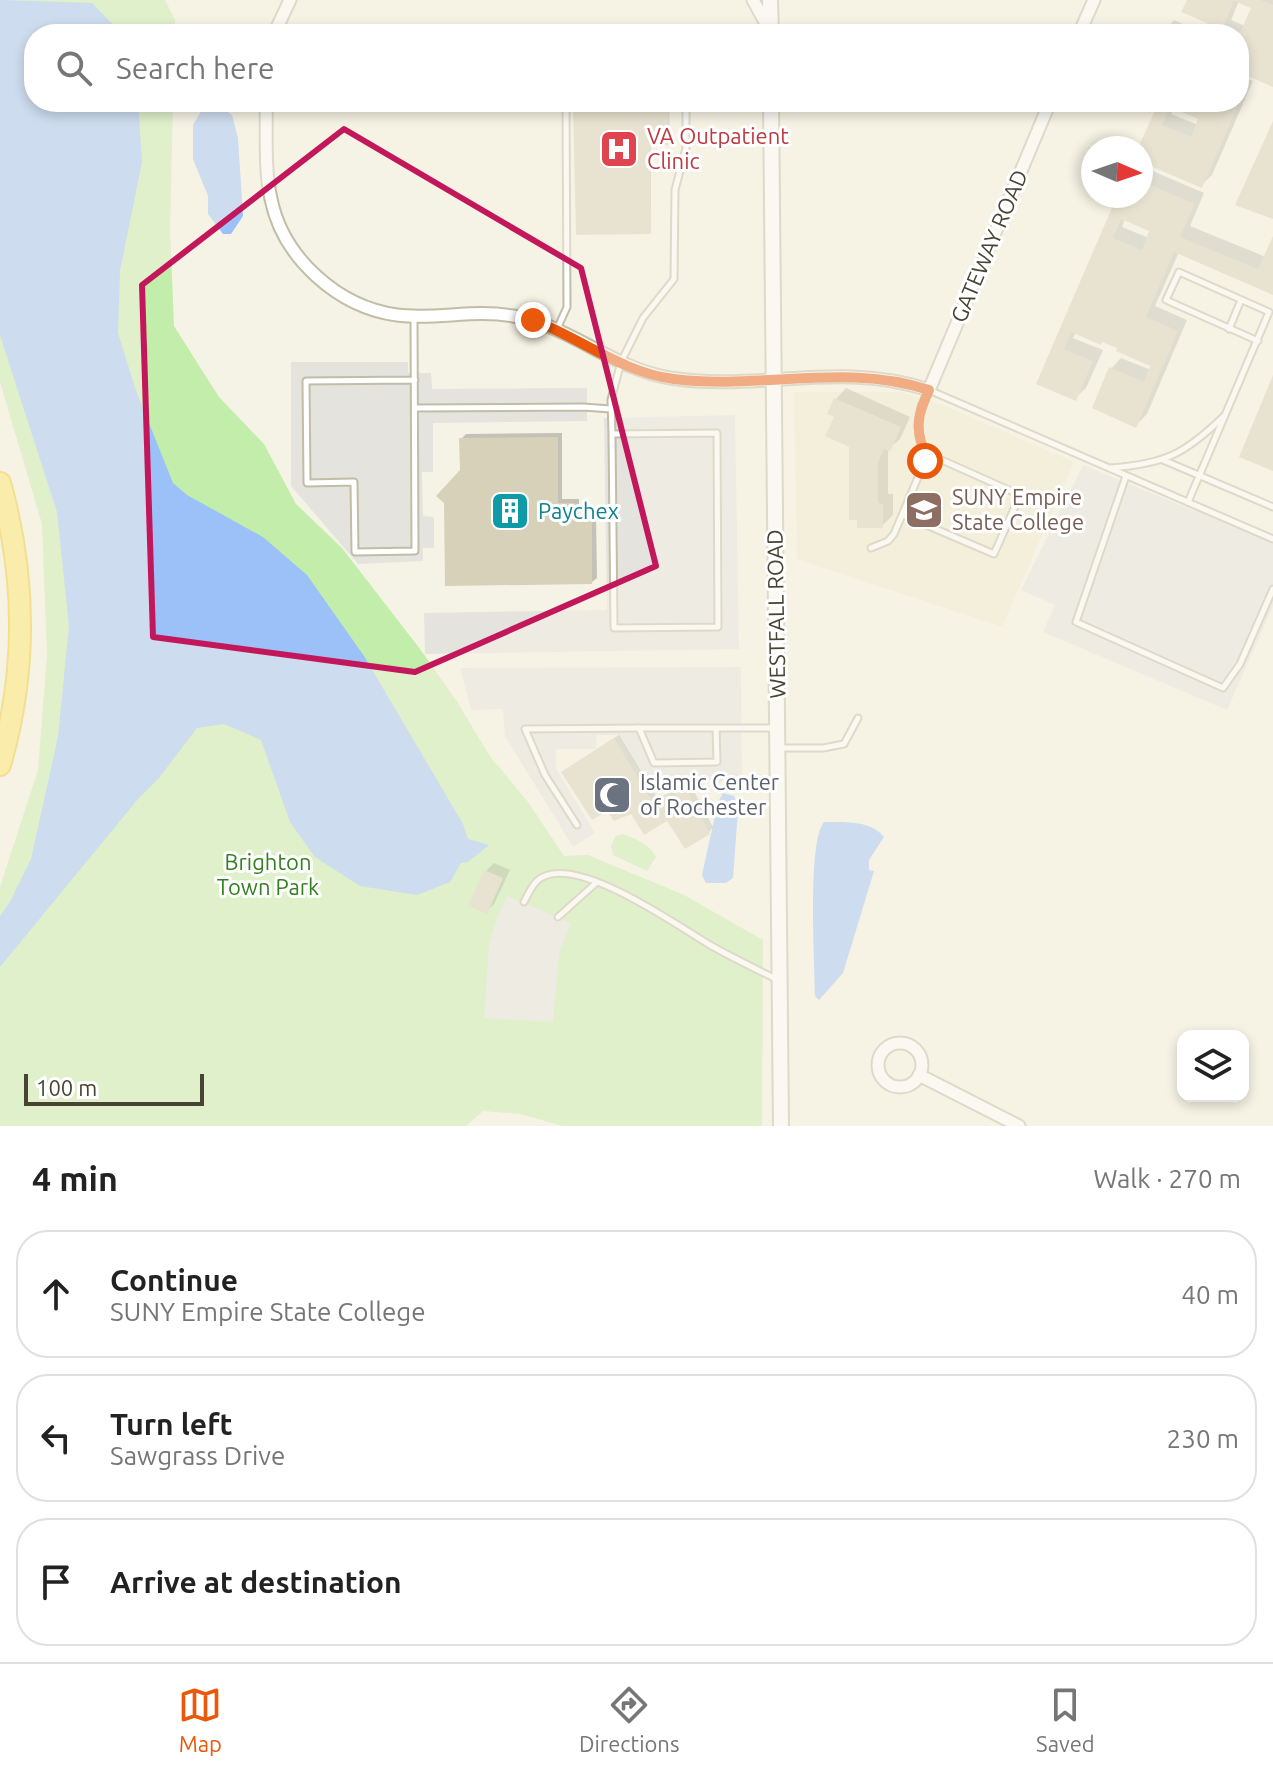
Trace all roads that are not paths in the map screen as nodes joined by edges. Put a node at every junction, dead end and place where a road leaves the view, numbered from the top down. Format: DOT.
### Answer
graph roads {
  1 [pos="290,0"];
  2 [pos="753,0"];
  3 [pos="770,0"];
  4 [pos="1094,0"];
  5 [pos="279,24"];
  6 [pos="765,24"];
  7 [pos="770,24"];
  8 [pos="1083,24"];
  9 [pos="267,112"];
  10 [pos="566,112"];
  11 [pos="686,112"];
  12 [pos="771,112"];
  13 [pos="1046,112"];
  14 [pos="1241,300"];
  15 [pos="414,316"];
  16 [pos="1229,329"];
  17 [pos="557,330"];
  18 [pos="1258,341"];
  19 [pos="621,362"];
  20 [pos="774,378"];
  21 [pos="415,380"];
  22 [pos="929,390"];
  23 [pos="415,408"];
  24 [pos="611,409"];
  25 [pos="1226,413"];
  26 [pos="612,434"];
  27 [pos="926,453"];
  28 [pos="1162,460"];
  29 [pos="1109,468"];
  30 [pos="1199,475"];
  31 [pos="1126,476"];
  32 [pos="0,483"];
  33 [pos="1188,502"];
  34 [pos="1273,507"];
  35 [pos="903,515"];
  36 [pos="1273,539"];
  37 [pos="871,548"];
  38 [pos="1273,589"];
  39 [pos="858,718"];
  40 [pos="639,728"];
  41 [pos="716,728"];
  42 [pos="778,728"];
  43 [pos="778,748"];
  44 [pos="0,765"];
  45 [pos="577,825"];
  46 [pos="596,883"];
  47 [pos="524,902"];
  48 [pos="558,917"];
  49 [pos="780,981"];
  50 [pos="919,1075"];
  51 [pos="781,1126"];
  52 [pos="1019,1126"];
  1 -- 5 [label="street"];
  2 -- 6 [label="street"];
  3 -- 7 [label="street"];
  4 -- 8 [label="street"];
  9 -- 15 [label="street"];
  10 -- 17 [label="lane"];
  11 -- 19 [label="lane"];
  12 -- 20 [label="street, WESTFALL ROAD"];
  13 -- 22 [label="street, GATEWAY ROAD"];
  14 -- 16 [label="lane"];
  14 -- 16 [label="lane"];
  14 -- 18 [label="lane"];
  15 -- 17 [label="street"];
  15 -- 21 [label="lane"];
  16 -- 18 [label="lane"];
  17 -- 19 [label="street"];
  18 -- 25 [label="lane"];
  19 -- 20 [label="street"];
  19 -- 24 [label="lane"];
  20 -- 22 [label="street"];
  20 -- 42 [label="street, WESTFALL ROAD"];
  21 -- 23 [label="lane"];
  21 -- 23 [label="lane"];
  22 -- 27 [label="lane"];
  22 -- 29 [label="lane"];
  23 -- 24 [label="lane"];
  24 -- 26 [label="lane"];
  25 -- 28 [label="lane"];
  25 -- 30 [label="lane"];
  26 -- 26 [label="lane"];
  27 -- 35 [label="lane"];
  27 -- 35 [label="lane"];
  28 -- 29 [label="lane"];
  28 -- 30 [label="lane"];
  29 -- 31 [label="lane"];
  30 -- 33 [label="lane"];
  30 -- 34 [label="lane"];
  31 -- 33 [label="lane"];
  31 -- 38 [label="lane"];
  32 -- 44 [label="highway"];
  33 -- 36 [label="lane"];
  35 -- 37 [label="lane"];
  39 -- 43 [label="lane"];
  40 -- 41 [label="lane"];
  40 -- 41 [label="lane"];
  40 -- 45 [label="lane"];
  41 -- 42 [label="lane"];
  42 -- 43 [label="street, WESTFALL ROAD"];
  43 -- 49 [label="street, WESTFALL ROAD"];
  46 -- 47 [label="lane"];
  46 -- 48 [label="lane"];
  46 -- 49 [label="lane"];
  49 -- 51 [label="street, WESTFALL ROAD"];
  50 -- 52 [label="street"];
}
